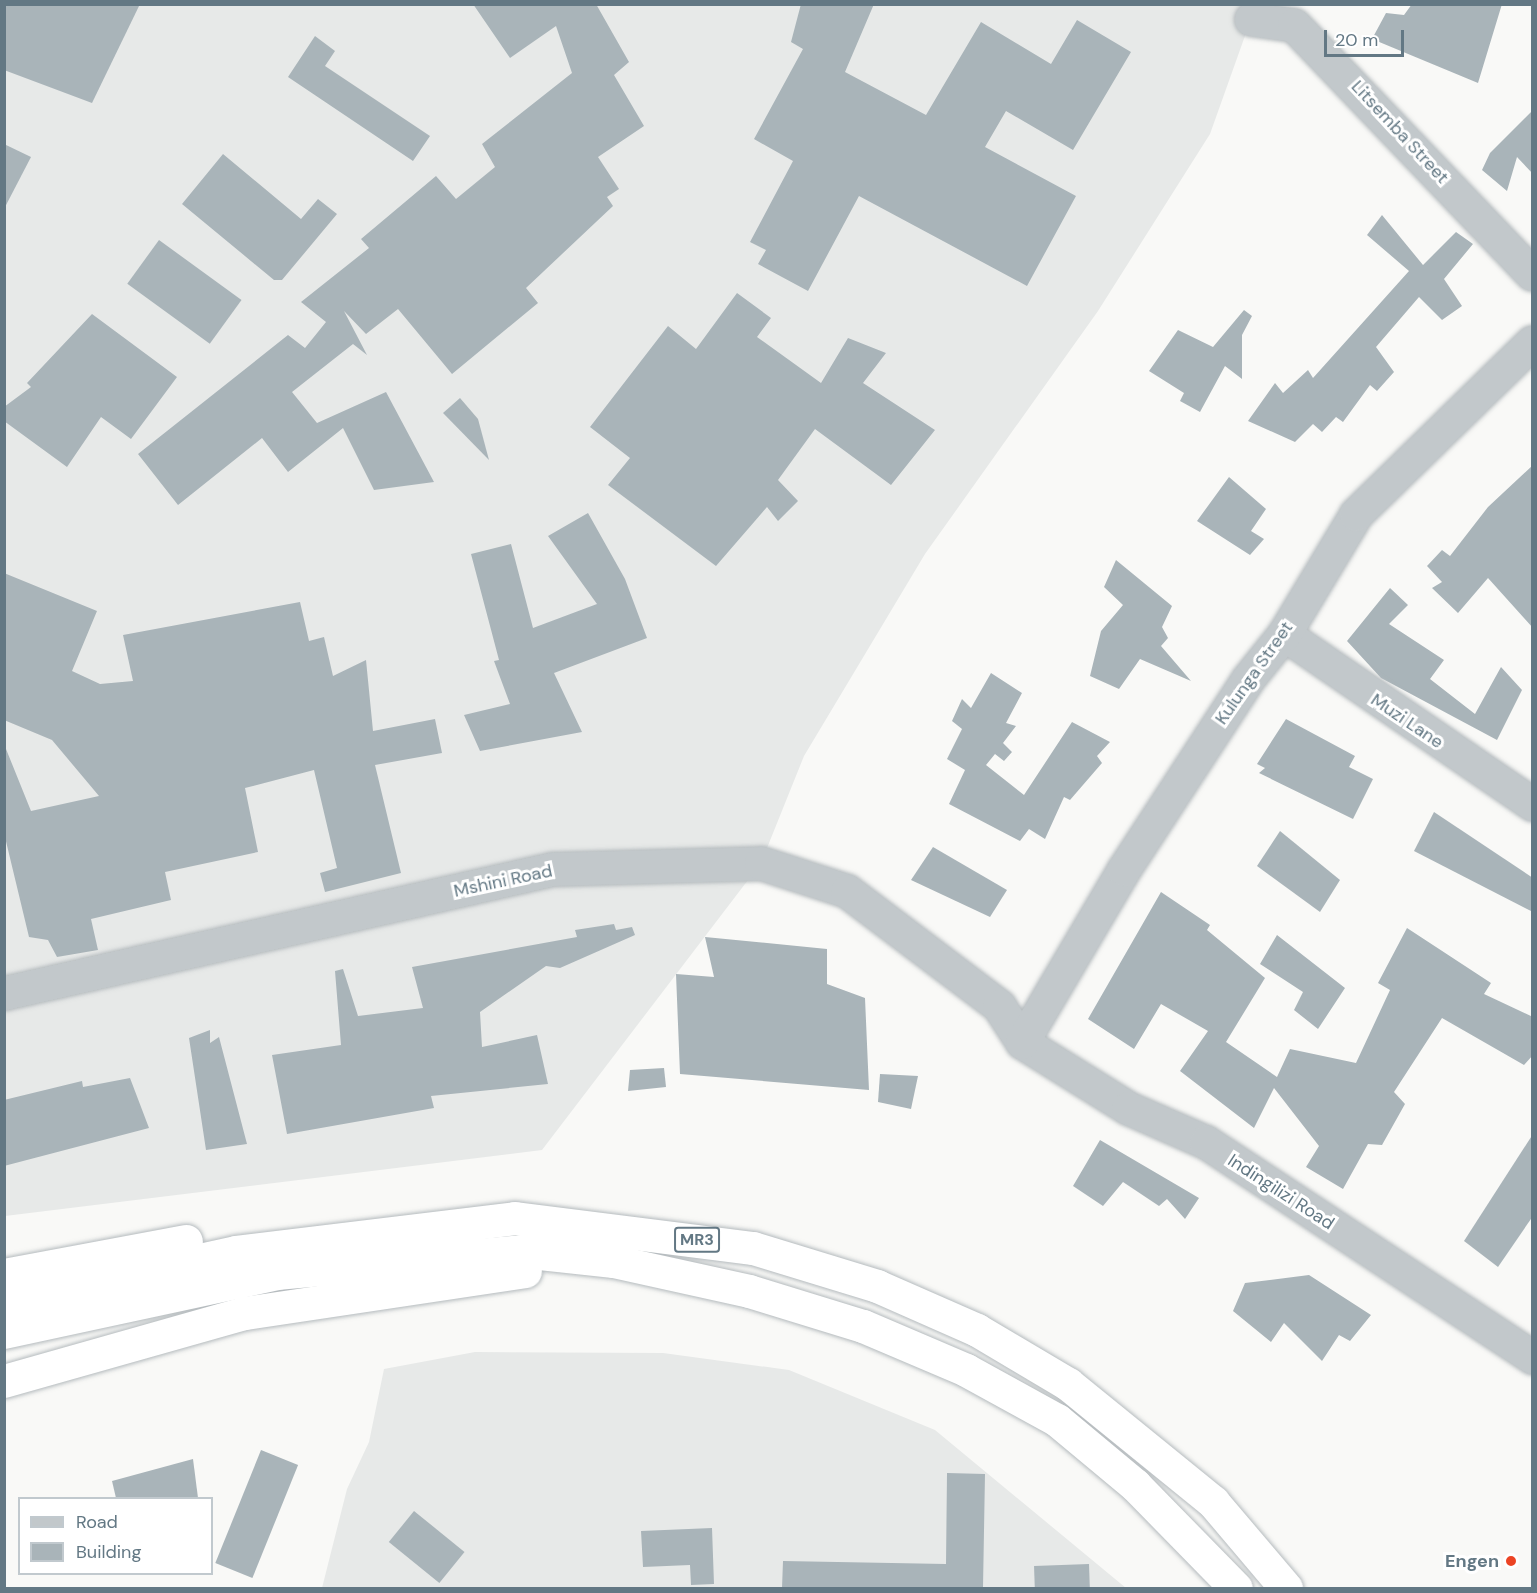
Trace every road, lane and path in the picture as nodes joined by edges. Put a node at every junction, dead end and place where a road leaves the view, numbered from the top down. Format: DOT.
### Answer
graph roads {
  1 [pos="1251,19"];
  2 [pos="1533,274"];
  3 [pos="1533,342"];
  4 [pos="1284,634"];
  5 [pos="1533,804"];
  6 [pos="4,993"];
  7 [pos="1022,1042"];
  8 [pos="515,1218"];
  9 [pos="613,1261"];
  10 [pos="4,1275"];
  11 [pos="4,1303"];
  12 [pos="4,1332"];
  13 [pos="1533,1357"];
  14 [pos="4,1381"];
  15 [pos="1236,1588"];
  16 [pos="1286,1588"];
  1 -- 2 [label="street, Litsemba Street"];
  3 -- 4 [label="street, Kulunga Street"];
  4 -- 5 [label="street, Muzi Lane"];
  4 -- 7 [label="street, Kulunga Street"];
  6 -- 7 [label="street, Mshini Road"];
  7 -- 13 [label="street, Indingilizi Road"];
  8 -- 10 [label="highway"];
  8 -- 11 [label="highway, MR3"];
  8 -- 16 [label="highway, MR3"];
  9 -- 12 [label="highway, MR3"];
  9 -- 14 [label="highway"];
  9 -- 15 [label="highway, MR3"];
}
